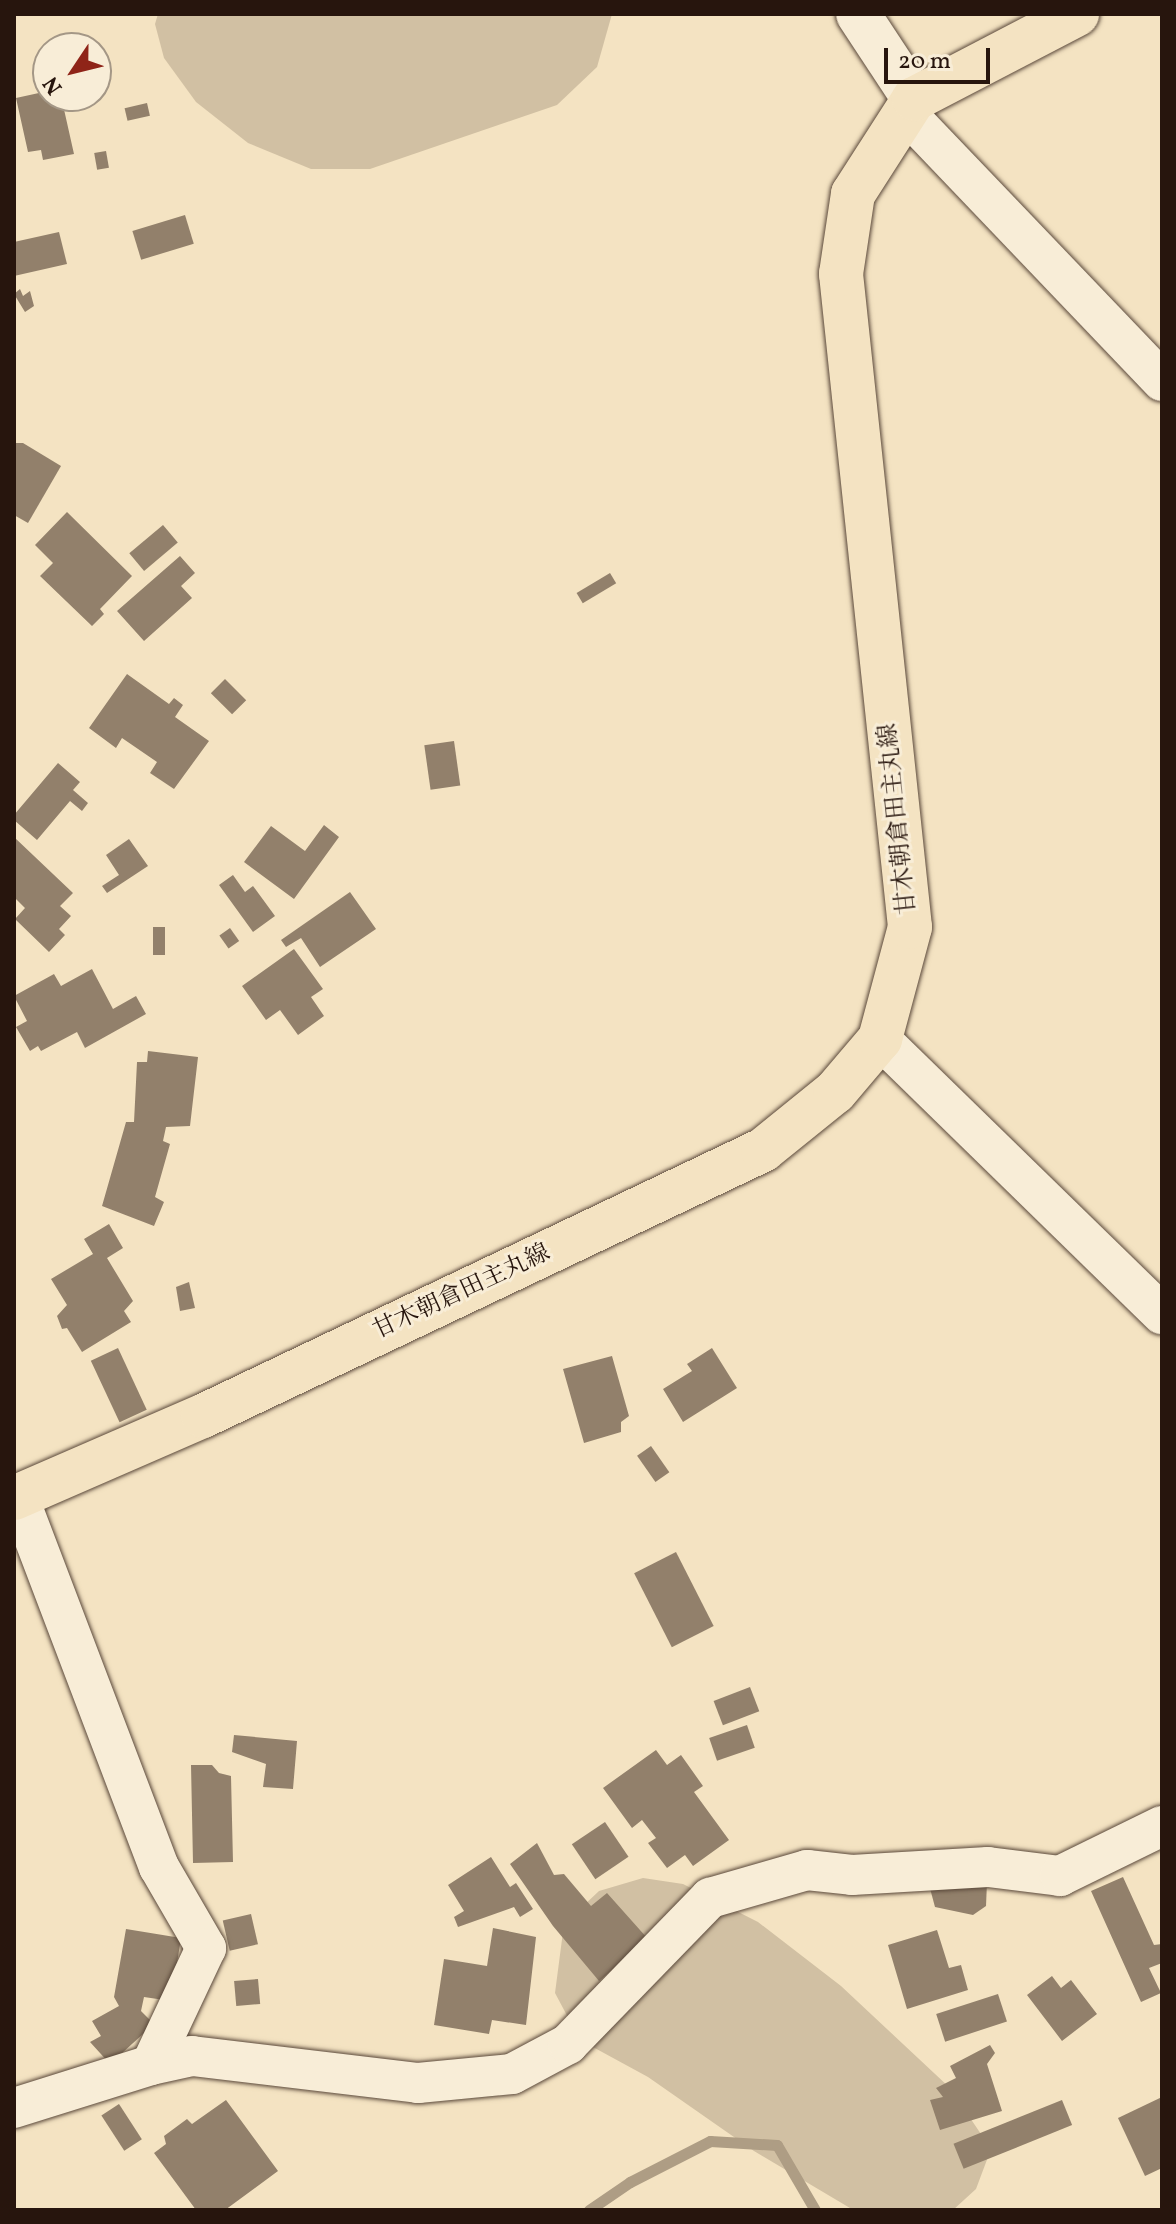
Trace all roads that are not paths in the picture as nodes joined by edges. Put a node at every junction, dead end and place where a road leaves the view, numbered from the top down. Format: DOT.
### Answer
graph roads {
  1 [pos="858,14"];
  2 [pos="1077,14"];
  3 [pos="910,105"];
  4 [pos="1162,381"];
  5 [pos="880,1039"];
  6 [pos="1162,1314"];
  7 [pos="16,1497"];
  8 [pos="1162,1826"];
  9 [pos="151,2065"];
  10 [pos="14,2108"];
  1 -- 3 [label="street"];
  2 -- 3 [label="main road"];
  3 -- 4 [label="street"];
  3 -- 5 [label="main road, 甘木朝倉田主丸線"];
  5 -- 6 [label="street"];
  5 -- 7 [label="main road, 甘木朝倉田主丸線"];
  7 -- 9 [label="street"];
  8 -- 9 [label="street"];
  9 -- 10 [label="street"];
}
